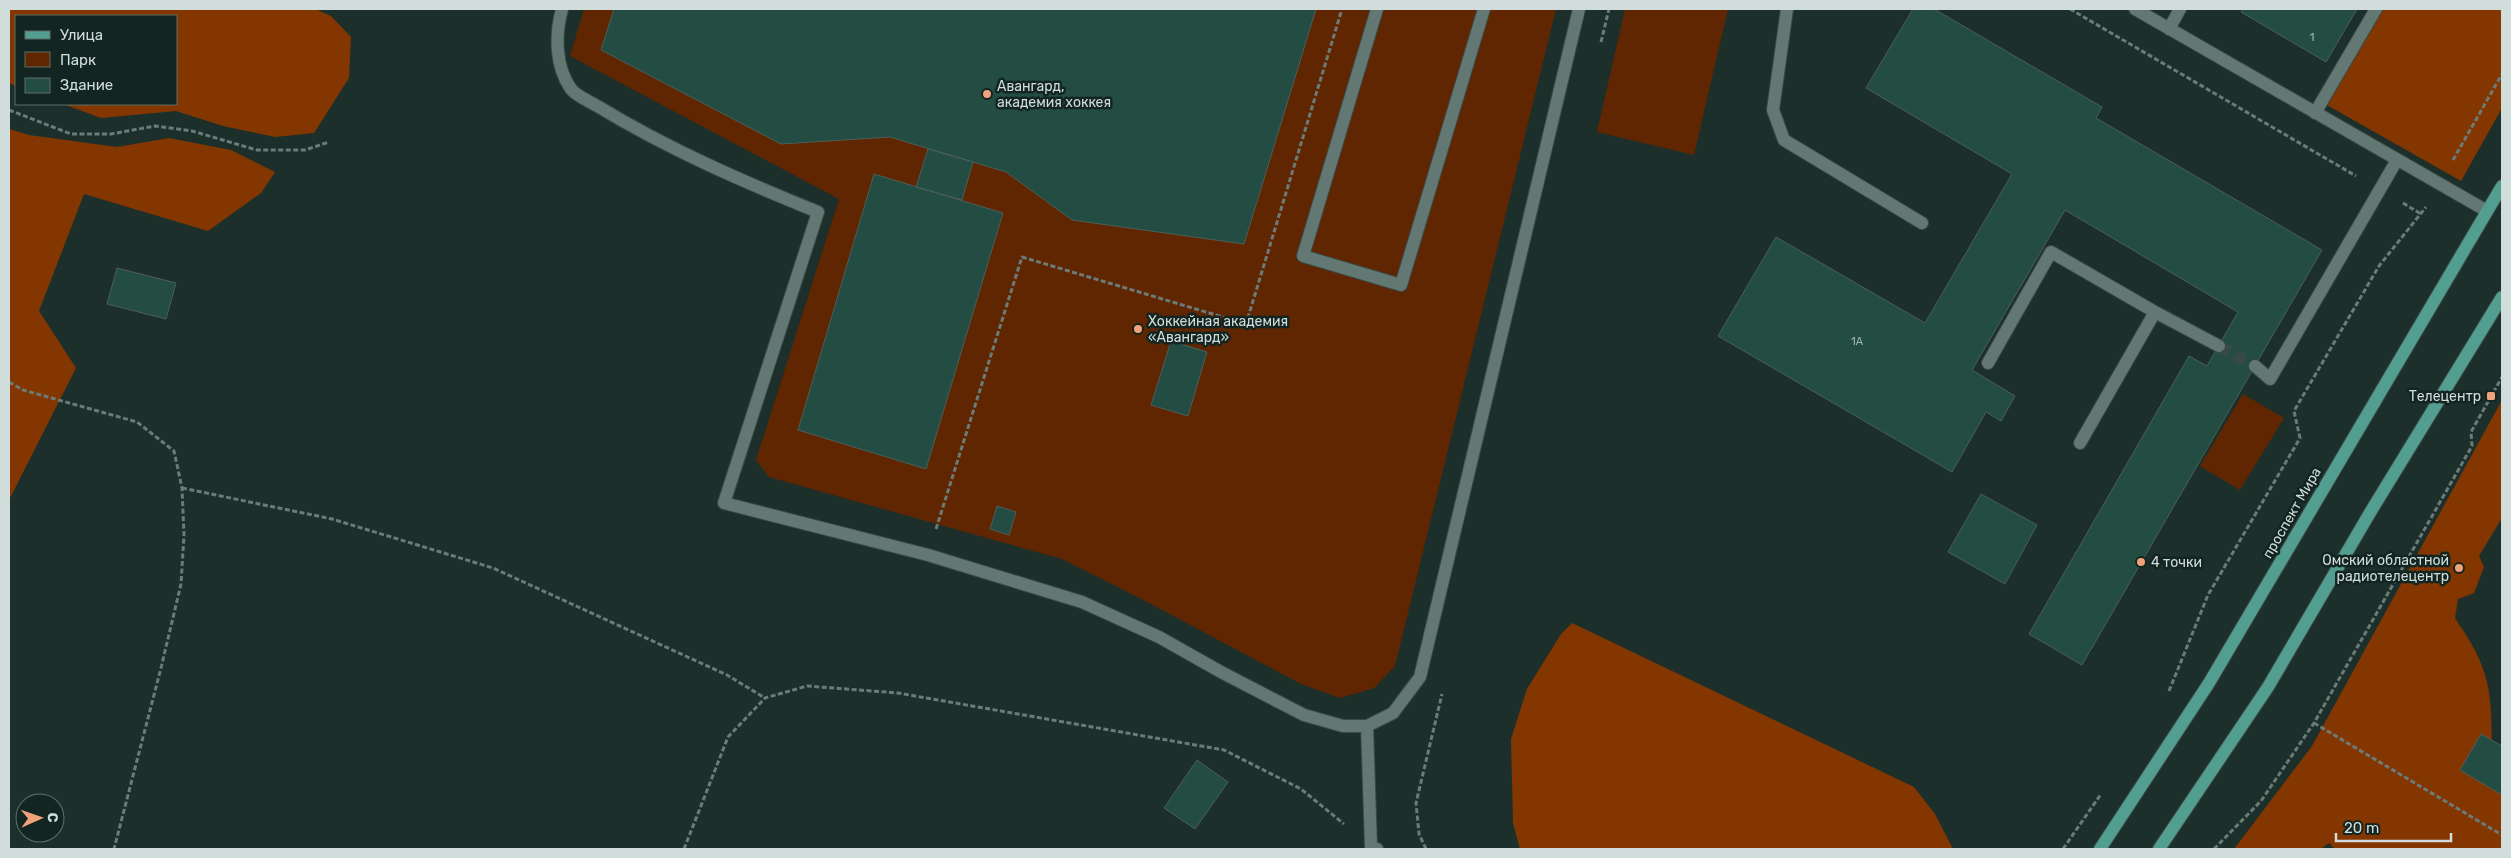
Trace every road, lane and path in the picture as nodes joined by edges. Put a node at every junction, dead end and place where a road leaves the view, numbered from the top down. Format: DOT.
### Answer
graph roads {
  1 [pos="562,9"];
  2 [pos="1342,9"];
  3 [pos="1377,9"];
  4 [pos="1484,9"];
  5 [pos="1580,9"];
  6 [pos="1787,9"];
  7 [pos="2070,9"];
  8 [pos="2135,9"];
  9 [pos="2180,9"];
  10 [pos="2376,9"];
  11 [pos="2169,29"];
  12 [pos="2502,74"];
  13 [pos="9,110"];
  14 [pos="2315,113"];
  15 [pos="329,142"];
  16 [pos="2398,160"];
  17 [pos="2439,184"];
  18 [pos="2502,186"];
  19 [pos="2380,190"];
  20 [pos="2487,211"];
  21 [pos="2421,214"];
  22 [pos="1922,223"];
  23 [pos="2502,297"];
  24 [pos="2155,312"];
  25 [pos="2219,346"];
  26 [pos="1988,362"];
  27 [pos="2255,366"];
  28 [pos="2502,377"];
  29 [pos="9,382"];
  30 [pos="2080,443"];
  31 [pos="182,488"];
  32 [pos="928,555"];
  33 [pos="765,698"];
  34 [pos="2164,698"];
  35 [pos="2314,723"];
  36 [pos="1367,726"];
  37 [pos="2102,793"];
  38 [pos="2502,835"];
  39 [pos="1374,848"];
  40 [pos="114,849"];
  41 [pos="684,849"];
  42 [pos="2063,849"];
  43 [pos="2100,849"];
  44 [pos="2159,849"];
  45 [pos="2214,849"];
  1 -- 32 [label="lane"];
  2 -- 32 [label="path"];
  3 -- 4 [label="lane"];
  5 -- 36 [label="lane"];
  6 -- 22 [label="lane"];
  7 -- 19 [label="path"];
  8 -- 11 [label="lane"];
  9 -- 11 [label="lane"];
  10 -- 14 [label="lane"];
  11 -- 14 [label="lane"];
  12 -- 17 [label="path"];
  13 -- 15 [label="path"];
  14 -- 16 [label="lane"];
  16 -- 17 [label="lane"];
  16 -- 19 [label="lane"];
  17 -- 20 [label="lane"];
  17 -- 21 [label="path"];
  18 -- 20 [label="main road, проспект Мира"];
  19 -- 21 [label="path"];
  19 -- 27 [label="lane"];
  20 -- 43 [label="main road, проспект Мира"];
  21 -- 34 [label="path"];
  23 -- 44 [label="main road"];
  24 -- 25 [label="lane"];
  24 -- 26 [label="lane"];
  24 -- 30 [label="lane"];
  28 -- 35 [label="path"];
  29 -- 31 [label="path"];
  31 -- 33 [label="path"];
  31 -- 40 [label="path"];
  32 -- 36 [label="lane"];
  33 -- 39 [label="path"];
  33 -- 41 [label="path"];
  35 -- 38 [label="path"];
  35 -- 45 [label="path"];
  36 -- 39 [label="lane"];
  37 -- 42 [label="path"];
}
